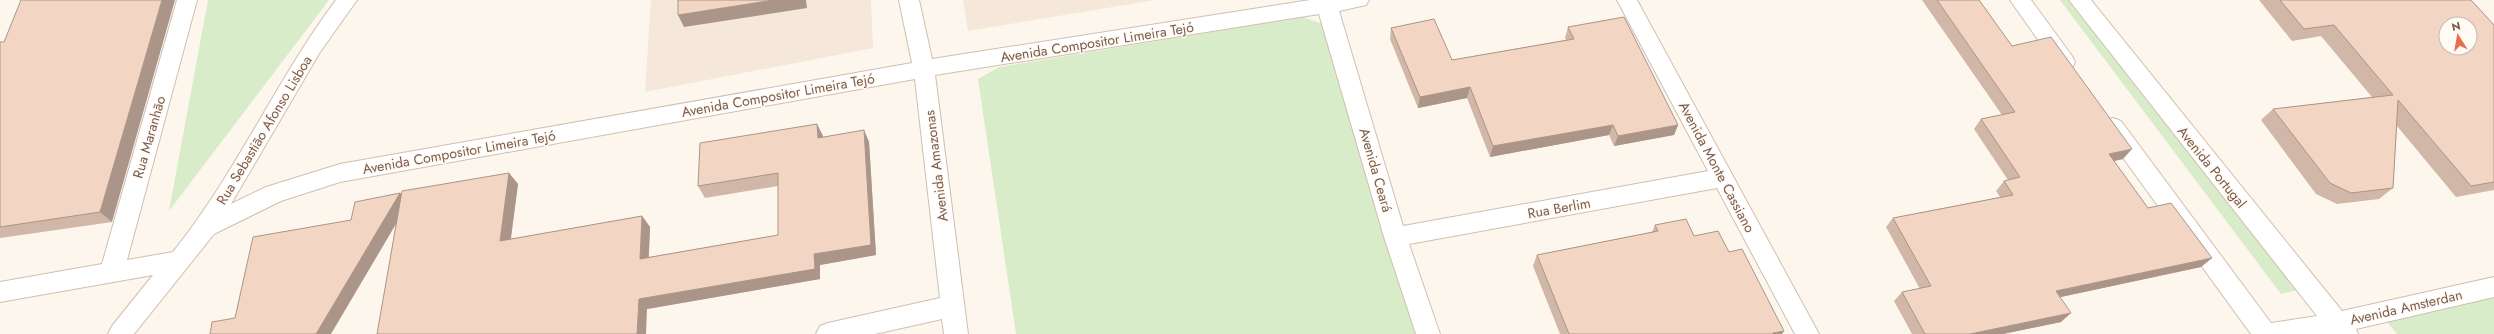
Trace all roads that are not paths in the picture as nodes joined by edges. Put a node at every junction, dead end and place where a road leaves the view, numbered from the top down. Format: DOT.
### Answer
graph roads {
  1 [pos="187,0"];
  2 [pos="347,0"];
  3 [pos="909,0"];
  4 [pos="1359,0"];
  5 [pos="1627,0"];
  6 [pos="2020,0"];
  7 [pos="2079,0"];
  8 [pos="1327,6"];
  9 [pos="924,69"];
  10 [pos="2076,77"];
  11 [pos="2100,109"];
  12 [pos="1722,178"];
  13 [pos="206,227"];
  14 [pos="1396,237"];
  15 [pos="181,260"];
  16 [pos="111,274"];
  17 [pos="2494,287"];
  18 [pos="0,292"];
  19 [pos="952,306"];
  20 [pos="2342,329"];
  21 [pos="120,334"];
  22 [pos="828,334"];
  23 [pos="956,334"];
  24 [pos="1428,334"];
  25 [pos="1807,334"];
  26 [pos="2265,334"];
  27 [pos="2270,334"];
  1 -- 16 [label="street, Rua Maranhão"];
  2 -- 13 [label="street, Rua Sebastião Afonso Lisboa"];
  3 -- 9 [label="street, Avenida Amazonas"];
  4 -- 8 [label="street, Avenida Compositor Limeira Tejó"];
  5 -- 12 [label="street, Avenida Monte Cassiano"];
  6 -- 10 [label="street"];
  7 -- 20 [label="street, Avenida Portugal"];
  8 -- 9 [label="street, Avenida Compositor Limeira Tejó"];
  8 -- 14 [label="street, Avenida Ceará"];
  9 -- 13 [label="street, Avenida Compositor Limeira Tejó"];
  9 -- 19 [label="street, Avenida Amazonas"];
  11 -- 26 [label="street"];
  12 -- 14 [label="street, Rua Berlim"];
  12 -- 25 [label="street, Avenida Monte Cassiano"];
  13 -- 15 [label="street, Rua Sebastião Afonso Lisboa"];
  14 -- 24 [label="street, Avenida Ceará"];
  15 -- 16 [label="street"];
  15 -- 21 [label="street, Rua Sebastião Afonso Lisboa"];
  16 -- 18 [label="street"];
  17 -- 20 [label="street, Avenida Amsterdan"];
  19 -- 22 [label="street"];
  19 -- 23 [label="street, Avenida Amazonas"];
  20 -- 27 [label="street, Avenida Amsterdan"];
}
